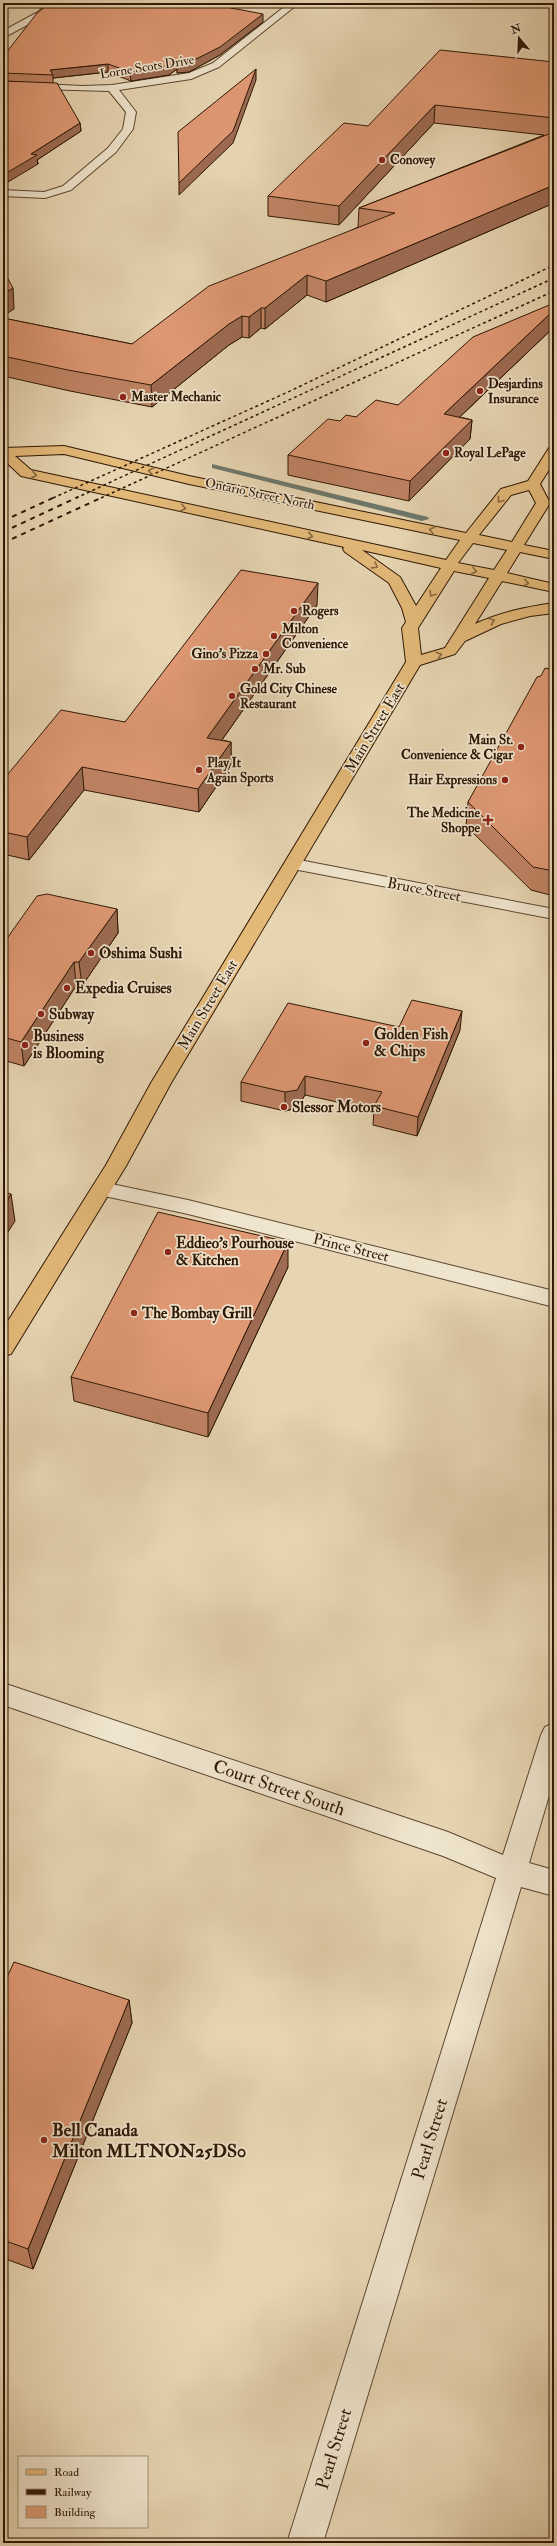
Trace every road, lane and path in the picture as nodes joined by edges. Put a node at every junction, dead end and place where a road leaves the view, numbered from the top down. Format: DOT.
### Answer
graph roads {
  1 [pos="53,3"];
  2 [pos="295,3"];
  3 [pos="3,35"];
  4 [pos="3,85"];
  5 [pos="112,88"];
  6 [pos="3,193"];
  7 [pos="554,451"];
  8 [pos="3,452"];
  9 [pos="534,484"];
  10 [pos="470,538"];
  11 [pos="343,543"];
  12 [pos="516,548"];
  13 [pos="554,556"];
  14 [pos="450,566"];
  15 [pos="498,577"];
  16 [pos="554,588"];
  17 [pos="554,608"];
  18 [pos="414,622"];
  19 [pos="458,640"];
  20 [pos="414,662"];
  21 [pos="294,864"];
  22 [pos="554,914"];
  23 [pos="102,1189"];
  24 [pos="554,1299"];
  25 [pos="3,1348"];
  26 [pos="3,1694"];
  27 [pos="554,1735"];
  28 [pos="513,1872"];
  29 [pos="554,1883"];
  30 [pos="305,2543"];
  1 -- 3 [label="street"];
  2 -- 5 [label="street, Lorne Scots Drive"];
  4 -- 5 [label="street, Lorne Scots Drive"];
  5 -- 6 [label="street"];
  7 -- 9 [label="main road"];
  10 -- 8 [label="main road, Ontario Street North, one-way"];
  8 -- 11 [label="main road, Ontario Street North, one-way"];
  9 -- 10 [label="main road, one-way"];
  9 -- 12 [label="main road"];
  10 -- 12 [label="main road, Ontario Street North"];
  10 -- 14 [label="main road"];
  11 -- 14 [label="main road, Ontario Street North"];
  11 -- 18 [label="main road, one-way"];
  12 -- 13 [label="main road, Ontario Street North"];
  12 -- 15 [label="main road"];
  14 -- 15 [label="main road, Ontario Street North, one-way"];
  14 -- 18 [label="main road, one-way"];
  15 -- 16 [label="main road, Ontario Street North, one-way"];
  15 -- 19 [label="main road"];
  19 -- 17 [label="main road, one-way"];
  18 -- 20 [label="main road"];
  20 -- 19 [label="main road, one-way"];
  20 -- 21 [label="main road, Main Street East"];
  21 -- 22 [label="street, Bruce Street"];
  21 -- 23 [label="main road, Main Street East"];
  23 -- 24 [label="street, Prince Street"];
  23 -- 25 [label="main road, Main Street East"];
  26 -- 28 [label="street, Court Street South"];
  27 -- 28 [label="street, Pearl Street"];
  28 -- 29 [label="street, Court Street South"];
  28 -- 30 [label="street, Pearl Street"];
}
